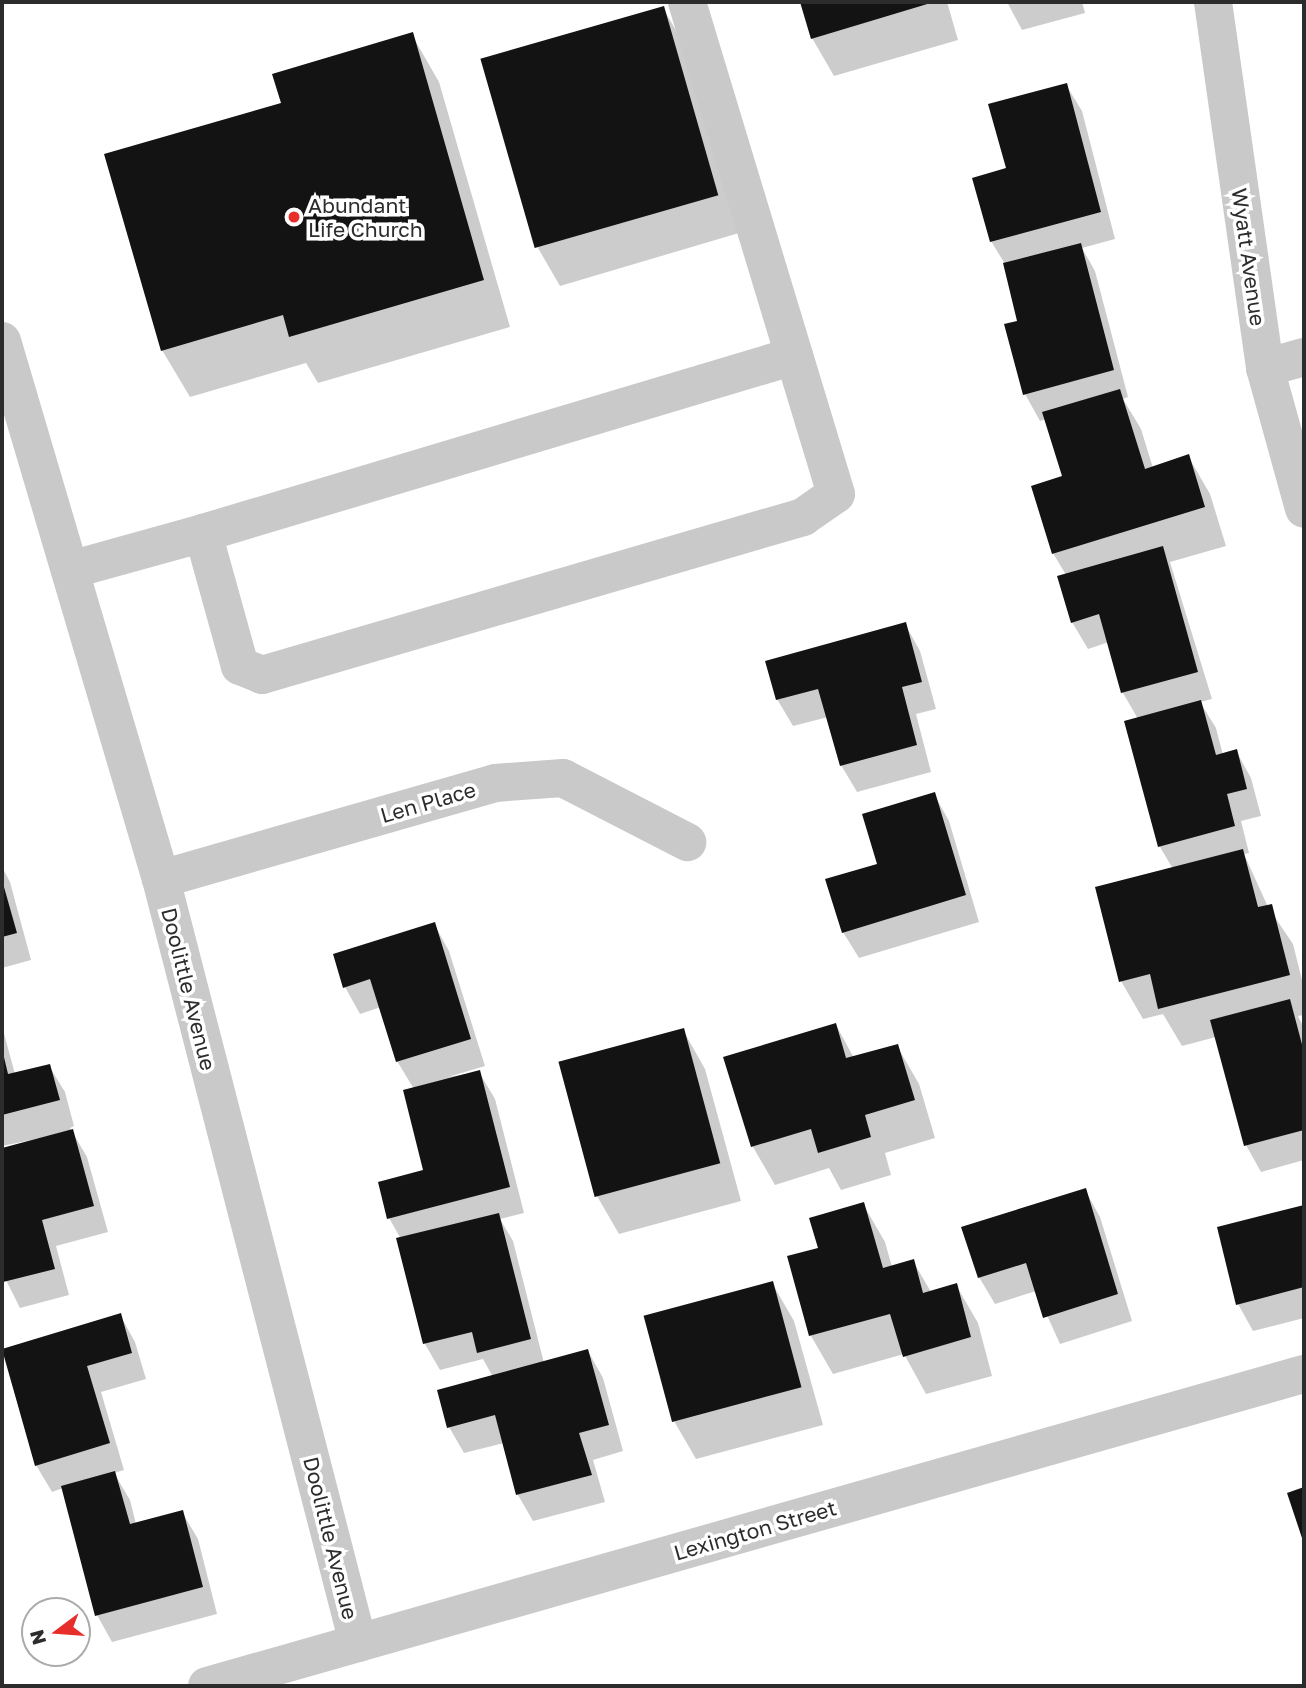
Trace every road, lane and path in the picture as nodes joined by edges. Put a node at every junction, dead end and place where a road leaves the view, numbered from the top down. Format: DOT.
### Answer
graph roads {
  1 [pos="687,2"];
  2 [pos="1213,2"];
  3 [pos="2,341"];
  4 [pos="794,356"];
  5 [pos="1304,357"];
  6 [pos="1265,368"];
  7 [pos="1304,509"];
  8 [pos="203,533"];
  9 [pos="70,570"];
  10 [pos="687,842"];
  11 [pos="161,879"];
  12 [pos="1304,1374"];
  13 [pos="358,1643"];
  14 [pos="206,1686"];
  1 -- 4 [label="street"];
  2 -- 6 [label="street, Wyatt Avenue"];
  3 -- 9 [label="street, Doolittle Avenue"];
  4 -- 8 [label="street"];
  4 -- 8 [label="street"];
  5 -- 6 [label="street"];
  6 -- 7 [label="street, Wyatt Avenue"];
  8 -- 9 [label="street"];
  9 -- 11 [label="street, Doolittle Avenue"];
  10 -- 11 [label="street, Len Place"];
  11 -- 13 [label="street, Doolittle Avenue"];
  12 -- 13 [label="street, Lexington Street"];
  13 -- 14 [label="street, Lexington Street"];
}
